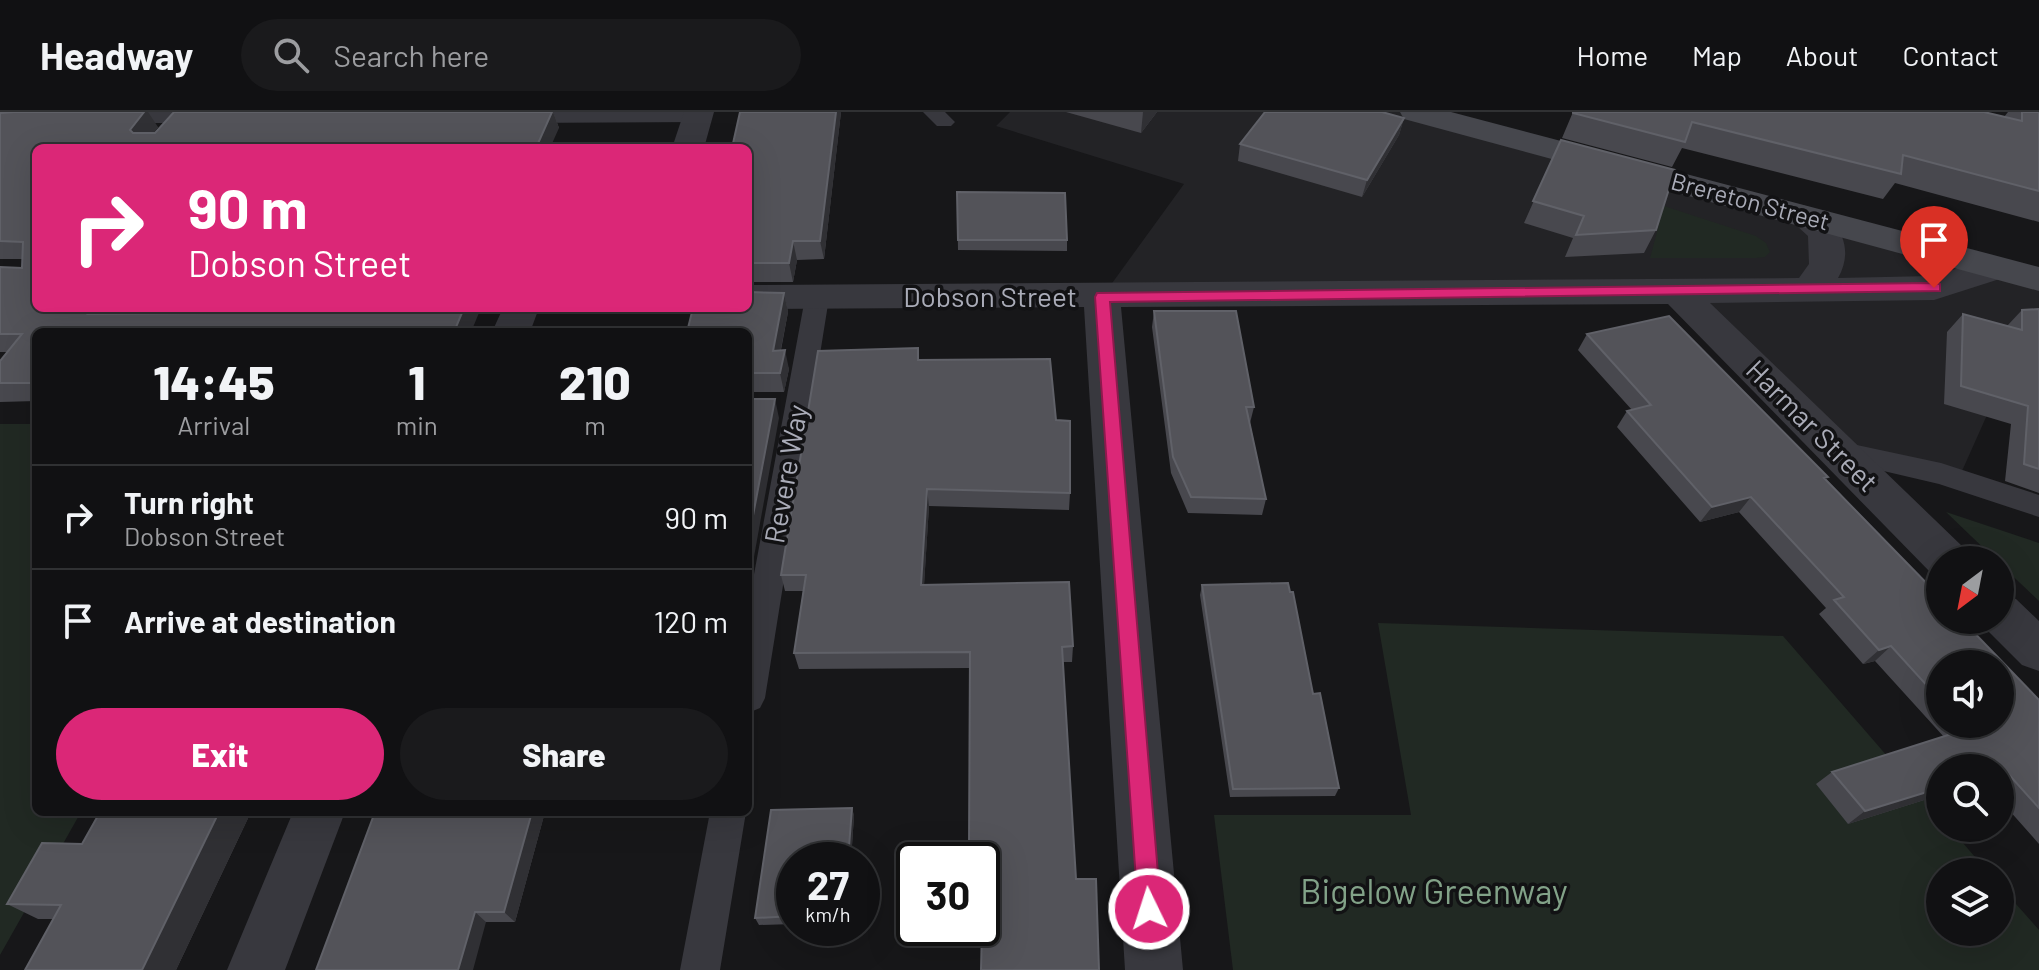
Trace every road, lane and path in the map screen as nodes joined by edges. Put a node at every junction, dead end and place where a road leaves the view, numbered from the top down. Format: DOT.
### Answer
graph roads {
  1 [pos="1415,112"];
  2 [pos="698,114"];
  3 [pos="94,117"];
  4 [pos="181,117"];
  5 [pos="228,117"];
  6 [pos="494,117"];
  7 [pos="164,138"];
  8 [pos="689,144"];
  9 [pos="1802,215"];
  10 [pos="1996,268"];
  11 [pos="2039,279"];
  12 [pos="1809,290"];
  13 [pos="1677,292"];
  14 [pos="752,297"];
  15 [pos="1102,297"];
  16 [pos="817,298"];
  17 [pos="1838,451"];
  18 [pos="2039,506"];
  19 [pos="1933,546"];
  20 [pos="2014,627"];
  21 [pos="2039,651"];
  22 [pos="752,668"];
  23 [pos="317,816"];
  24 [pos="727,816"];
  25 [pos="256,970"];
  26 [pos="700,970"];
  27 [pos="1154,970"];
  1 -- 9 [label="street, Brereton Street"];
  2 -- 6 [label="lane"];
  2 -- 8 [label="street"];
  3 -- 4 [label="lane"];
  4 -- 5 [label="lane"];
  4 -- 7 [label="lane"];
  9 -- 10 [label="street, Brereton Street"];
  9 -- 12 [label="street"];
  10 -- 11 [label="street, Brereton Street"];
  10 -- 12 [label="street, Dobson Street"];
  12 -- 13 [label="street, Dobson Street"];
  13 -- 15 [label="street, Dobson Street"];
  13 -- 17 [label="street, Harmar Street"];
  14 -- 16 [label="street, Dobson Street"];
  15 -- 16 [label="street, Dobson Street"];
  15 -- 27 [label="street"];
  16 -- 22 [label="lane, Revere Way"];
  17 -- 18 [label="lane"];
  17 -- 19 [label="street, Harmar Street"];
  20 -- 21 [label="street"];
  23 -- 25 [label="street"];
  24 -- 26 [label="lane"];
}
